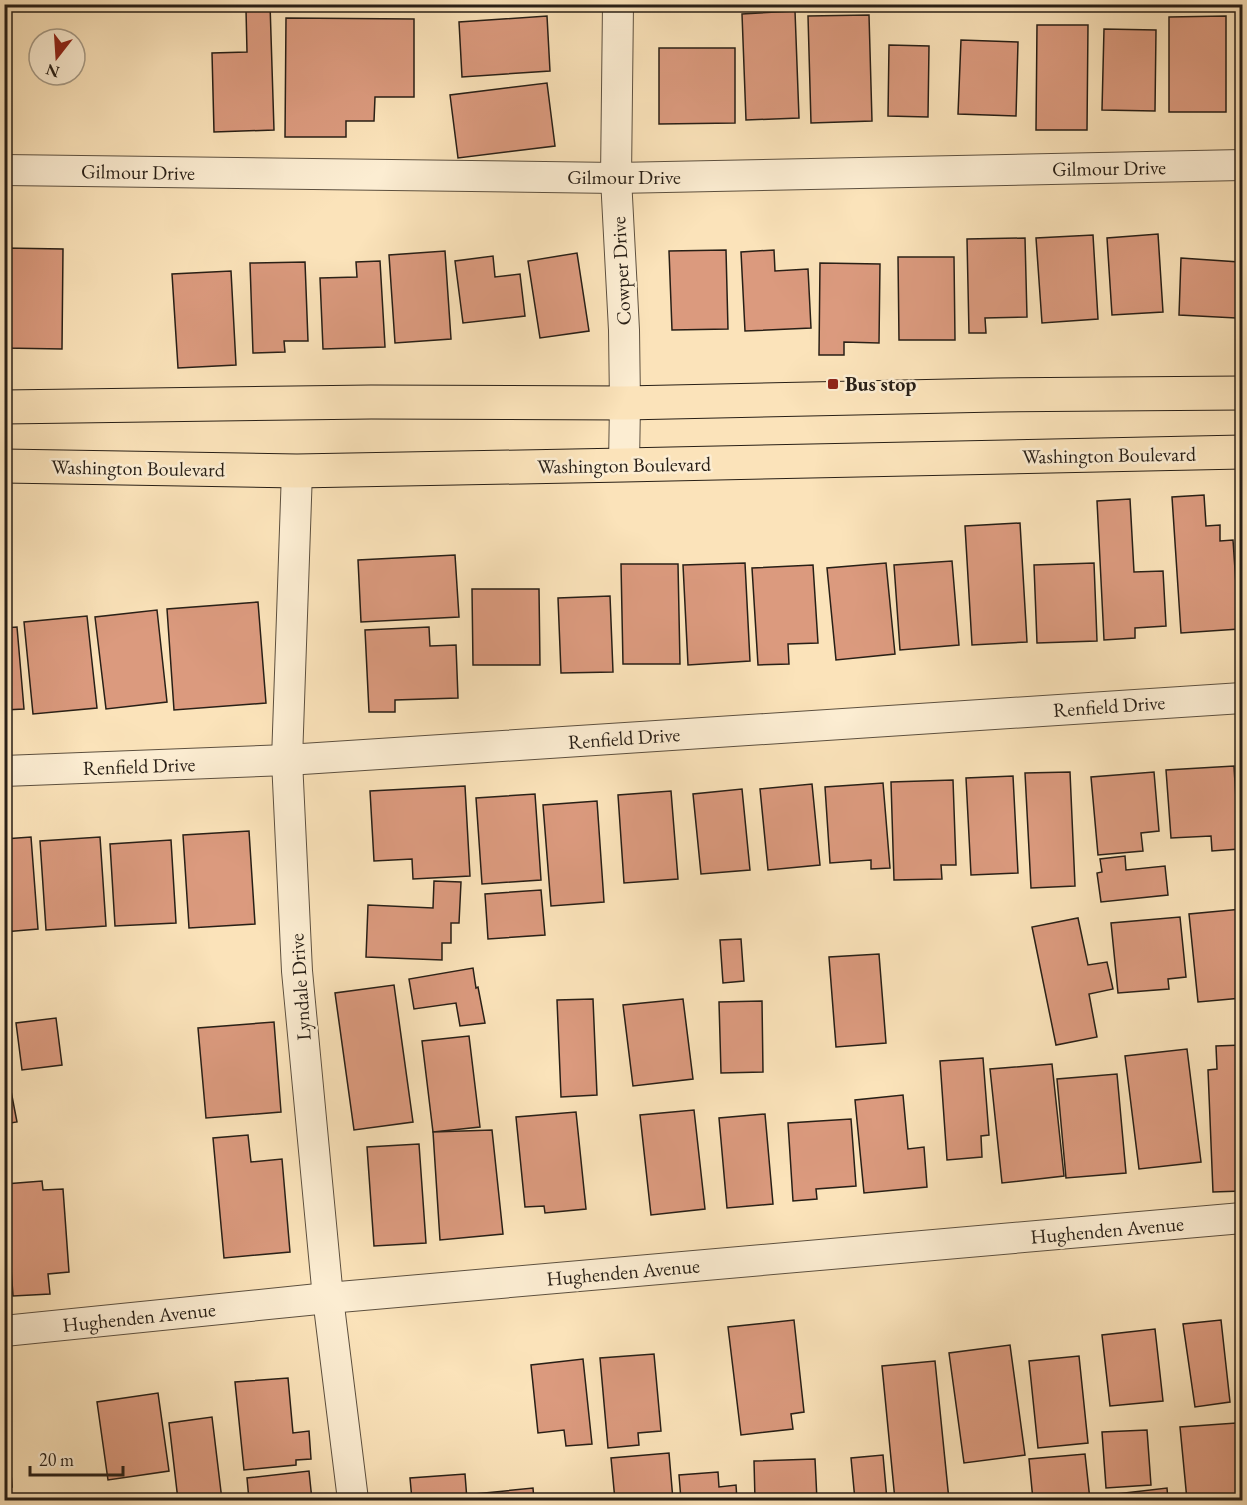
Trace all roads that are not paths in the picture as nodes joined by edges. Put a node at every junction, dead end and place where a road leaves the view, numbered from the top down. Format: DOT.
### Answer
graph roads {
  1 [pos="618,4"];
  2 [pos="1242,165"];
  3 [pos="4,170"];
  4 [pos="616,178"];
  5 [pos="1242,393"];
  6 [pos="625,403"];
  7 [pos="4,407"];
  8 [pos="1242,452"];
  9 [pos="624,465"];
  10 [pos="4,466"];
  11 [pos="297,471"];
  12 [pos="1242,698"];
  13 [pos="287,760"];
  14 [pos="4,771"];
  15 [pos="1242,1218"];
  16 [pos="328,1298"];
  17 [pos="4,1331"];
  18 [pos="352,1500"];
  1 -- 4 [label="street, Cowper Drive"];
  2 -- 4 [label="street, Gilmour Drive"];
  3 -- 4 [label="street, Gilmour Drive"];
  4 -- 6 [label="street, Cowper Drive"];
  5 -- 6 [label="highway"];
  6 -- 7 [label="highway"];
  6 -- 9 [label="street, Cowper Drive"];
  8 -- 9 [label="highway, Washington Boulevard"];
  9 -- 11 [label="highway, Washington Boulevard"];
  10 -- 11 [label="highway, Washington Boulevard"];
  11 -- 13 [label="street, Lyndale Drive"];
  12 -- 13 [label="street, Renfield Drive"];
  13 -- 14 [label="street, Renfield Drive"];
  13 -- 16 [label="street, Lyndale Drive"];
  15 -- 16 [label="street, Hughenden Avenue"];
  16 -- 17 [label="street, Hughenden Avenue"];
  16 -- 18 [label="street, Lyndale Drive"];
}
